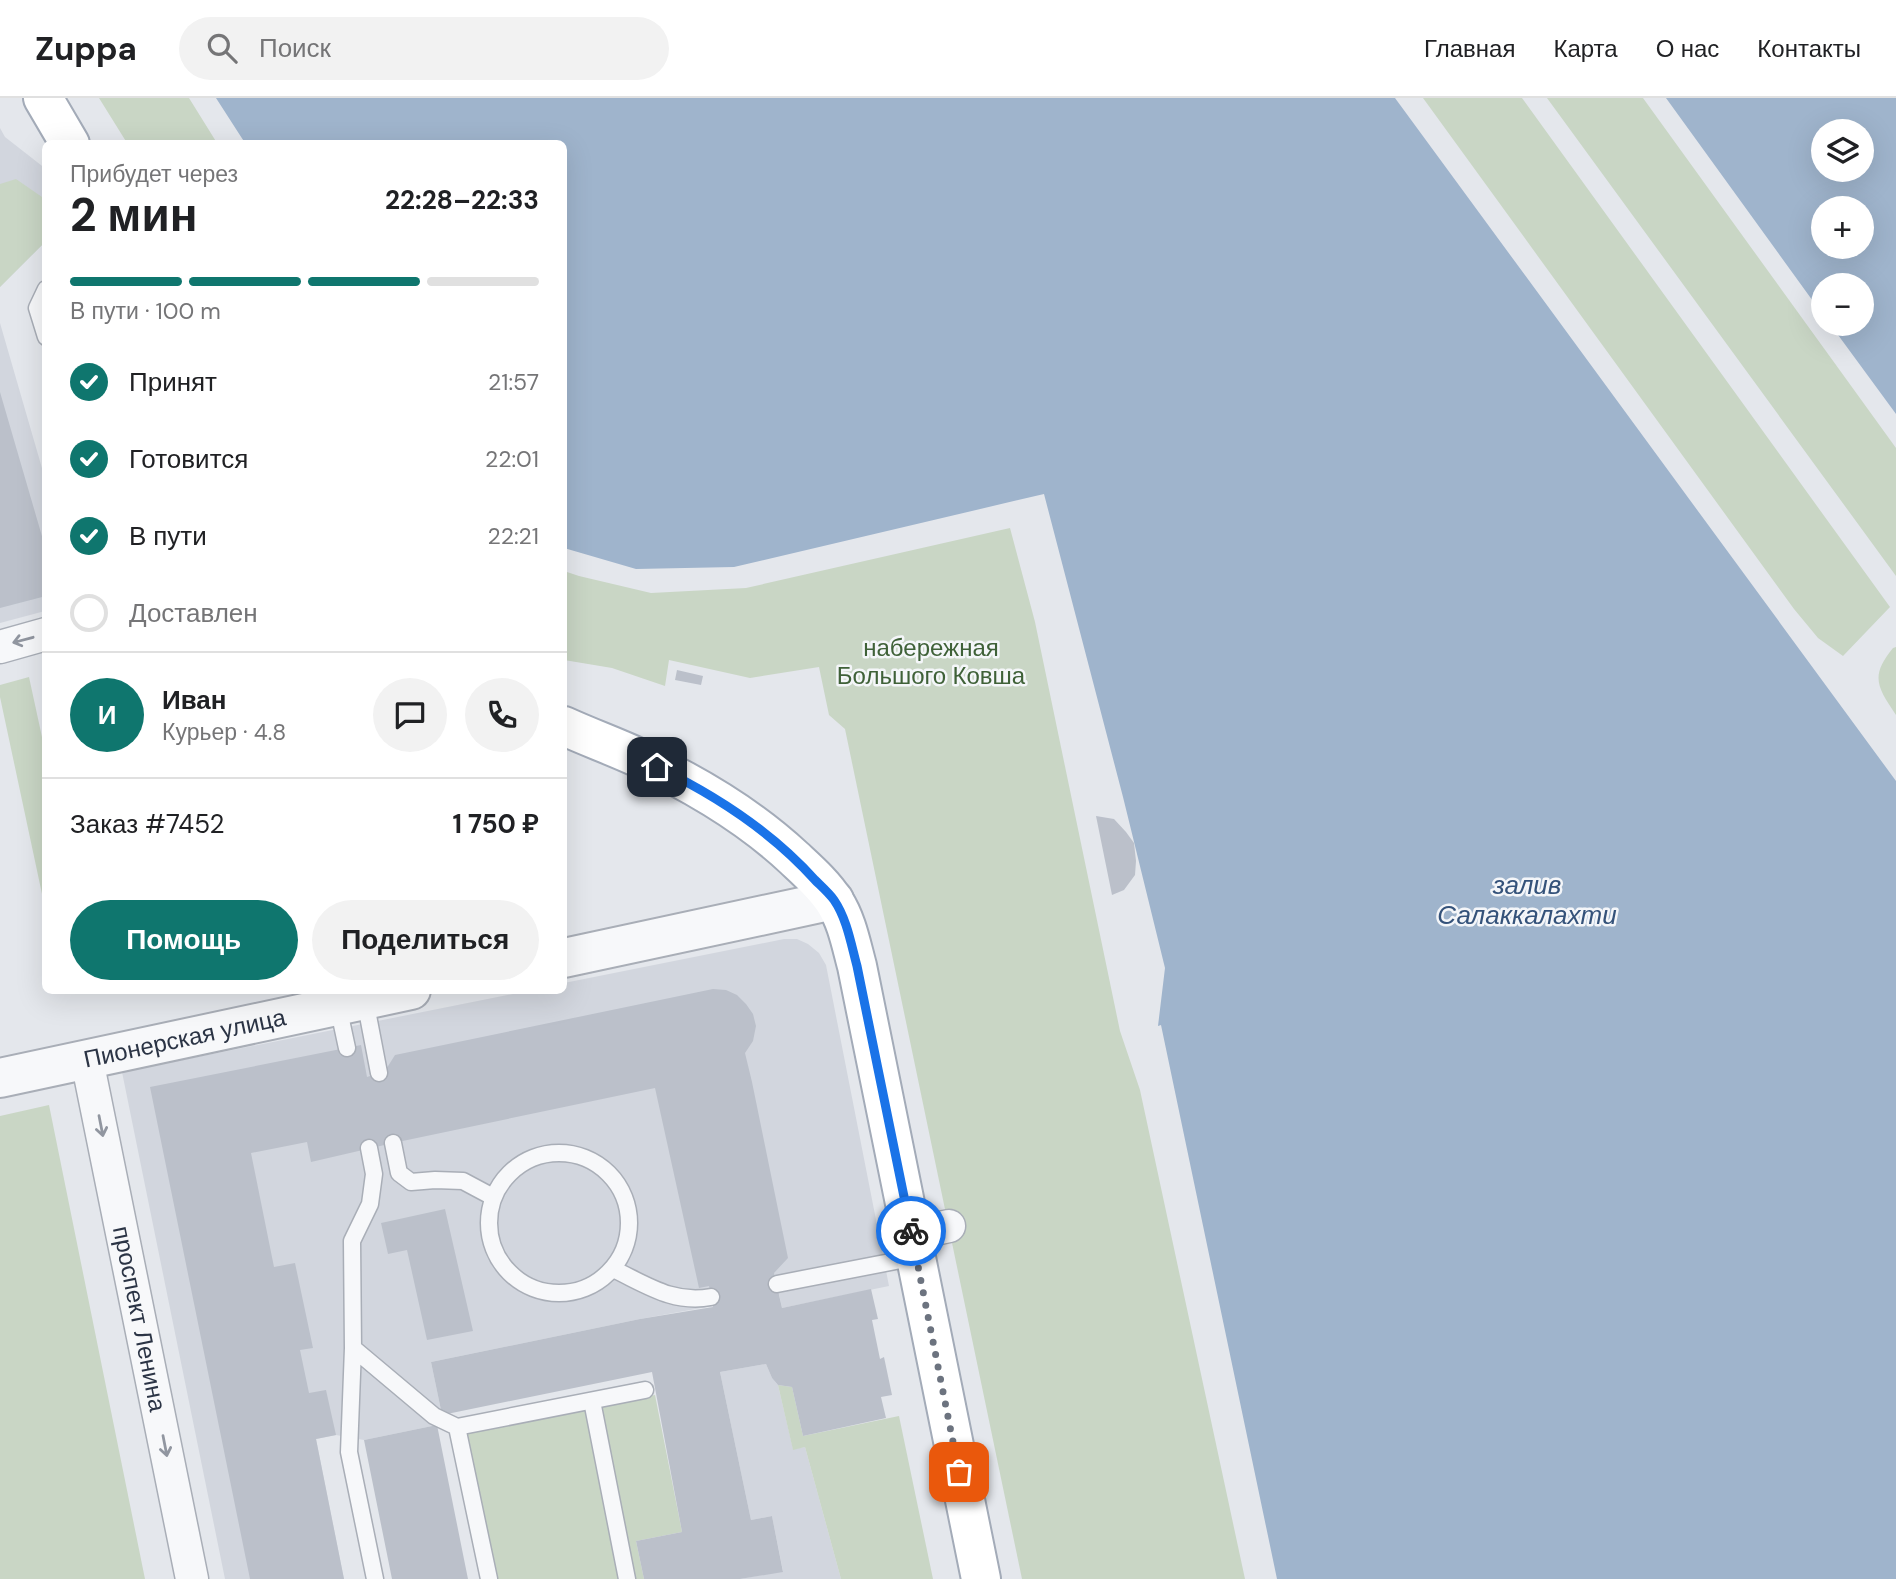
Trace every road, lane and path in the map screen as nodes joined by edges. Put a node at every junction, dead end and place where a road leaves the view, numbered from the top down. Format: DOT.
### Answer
graph roads {
  1 [pos="43,98"];
  2 [pos="68,140"];
  3 [pos="42,297"];
  4 [pos="42,324"];
  5 [pos="42,635"];
  6 [pos="0,646"];
  7 [pos="567,727"];
  8 [pos="834,900"];
  9 [pos="567,957"];
  10 [pos="393,994"];
  11 [pos="351,1003"];
  12 [pos="347,1048"];
  13 [pos="87,1060"];
  14 [pos="380,1073"];
  15 [pos="0,1078"];
  16 [pos="393,1143"];
  17 [pos="369,1148"];
  18 [pos="493,1197"];
  19 [pos="949,1226"];
  20 [pos="914,1245"];
  21 [pos="613,1269"];
  22 [pos="777,1284"];
  23 [pos="711,1297"];
  24 [pos="352,1348"];
  25 [pos="645,1390"];
  26 [pos="592,1401"];
  27 [pos="457,1427"];
  28 [pos="192,1579"];
  29 [pos="375,1579"];
  30 [pos="489,1579"];
  31 [pos="627,1579"];
  32 [pos="981,1579"];
  1 -- 2 [label="main road"];
  3 -- 4 [label="lane"];
  5 -- 6 [label="street, one-way"];
  7 -- 8 [label="main road"];
  8 -- 9 [label="street"];
  8 -- 20 [label="main road"];
  10 -- 11 [label="street, Пионерская улица"];
  11 -- 12 [label="lane"];
  11 -- 13 [label="street, Пионерская улица"];
  11 -- 14 [label="lane"];
  13 -- 15 [label="street, Пионерская улица"];
  13 -- 28 [label="street, проспект Ленина, one-way"];
  16 -- 18 [label="lane"];
  17 -- 24 [label="lane"];
  18 -- 21 [label="lane"];
  18 -- 21 [label="lane"];
  19 -- 20 [label="street"];
  20 -- 22 [label="lane"];
  20 -- 32 [label="main road"];
  21 -- 23 [label="lane"];
  24 -- 27 [label="lane"];
  24 -- 29 [label="lane"];
  25 -- 26 [label="lane"];
  26 -- 27 [label="lane"];
  26 -- 31 [label="lane"];
  27 -- 30 [label="lane"];
}
